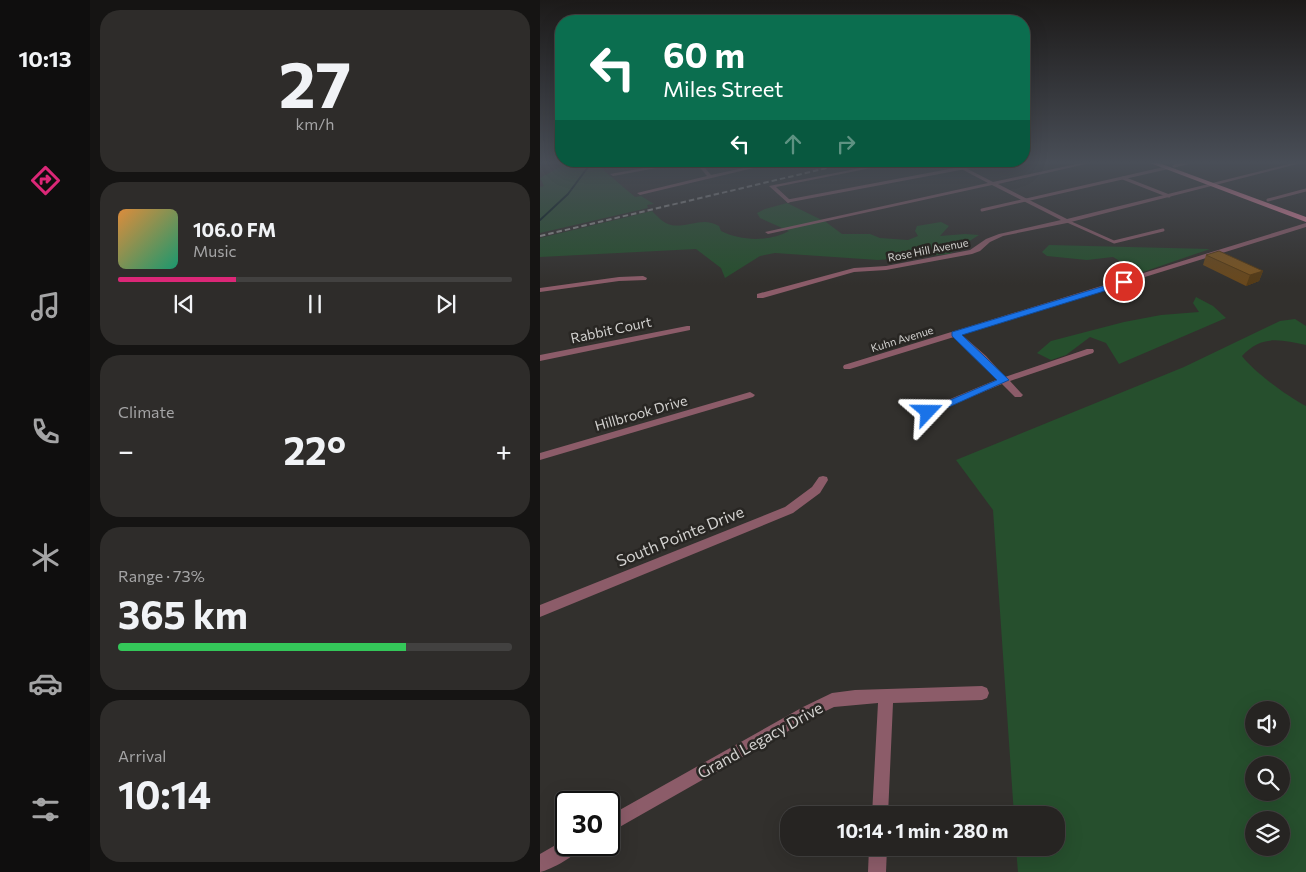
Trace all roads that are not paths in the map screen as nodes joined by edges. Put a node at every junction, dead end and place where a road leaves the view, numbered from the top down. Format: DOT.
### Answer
graph roads {
  1 [pos="897,204"];
  2 [pos="1008,204"];
  3 [pos="1032,204"];
  4 [pos="1138,204"];
  5 [pos="1266,204"];
  6 [pos="1277,204"];
  7 [pos="982,210"];
  8 [pos="1306,215"];
  9 [pos="1306,220"];
  10 [pos="1067,221"];
  11 [pos="1306,225"];
  12 [pos="1163,230"];
  13 [pos="768,232"];
  14 [pos="643,278"];
  15 [pos="540,290"];
  16 [pos="760,296"];
  17 [pos="687,328"];
  18 [pos="956,334"];
  19 [pos="1090,351"];
  20 [pos="540,358"];
  21 [pos="847,367"];
  22 [pos="1004,380"];
  23 [pos="750,395"];
  24 [pos="1018,395"];
  25 [pos="928,412"];
  26 [pos="540,457"];
  27 [pos="823,480"];
  28 [pos="540,611"];
  29 [pos="982,693"];
  30 [pos="886,695"];
  31 [pos="880,806"];
  32 [pos="620,819"];
  33 [pos="555,855"];
  34 [pos="878,856"];
  35 [pos="540,864"];
  36 [pos="877,872"];
  1 -- 13 [label="street"];
  2 -- 7 [label="lane"];
  3 -- 10 [label="street"];
  4 -- 10 [label="street, Rose Hill Avenue"];
  5 -- 9 [label="main road"];
  6 -- 8 [label="main road"];
  10 -- 12 [label="lane"];
  10 -- 16 [label="street, Rose Hill Avenue"];
  11 -- 18 [label="street, Kuhn Avenue"];
  14 -- 15 [label="street"];
  17 -- 20 [label="street, Rabbit Court"];
  18 -- 21 [label="street, Kuhn Avenue"];
  18 -- 22 [label="street"];
  19 -- 22 [label="street"];
  22 -- 24 [label="street"];
  22 -- 25 [label="street"];
  23 -- 26 [label="street, Hillbrook Drive"];
  27 -- 28 [label="street, South Pointe Drive"];
  29 -- 30 [label="street, Grand Legacy Drive"];
  30 -- 31 [label="street"];
  30 -- 32 [label="street, Grand Legacy Drive"];
  33 -- 35 [label="street"];
  34 -- 36 [label="street"];
}
